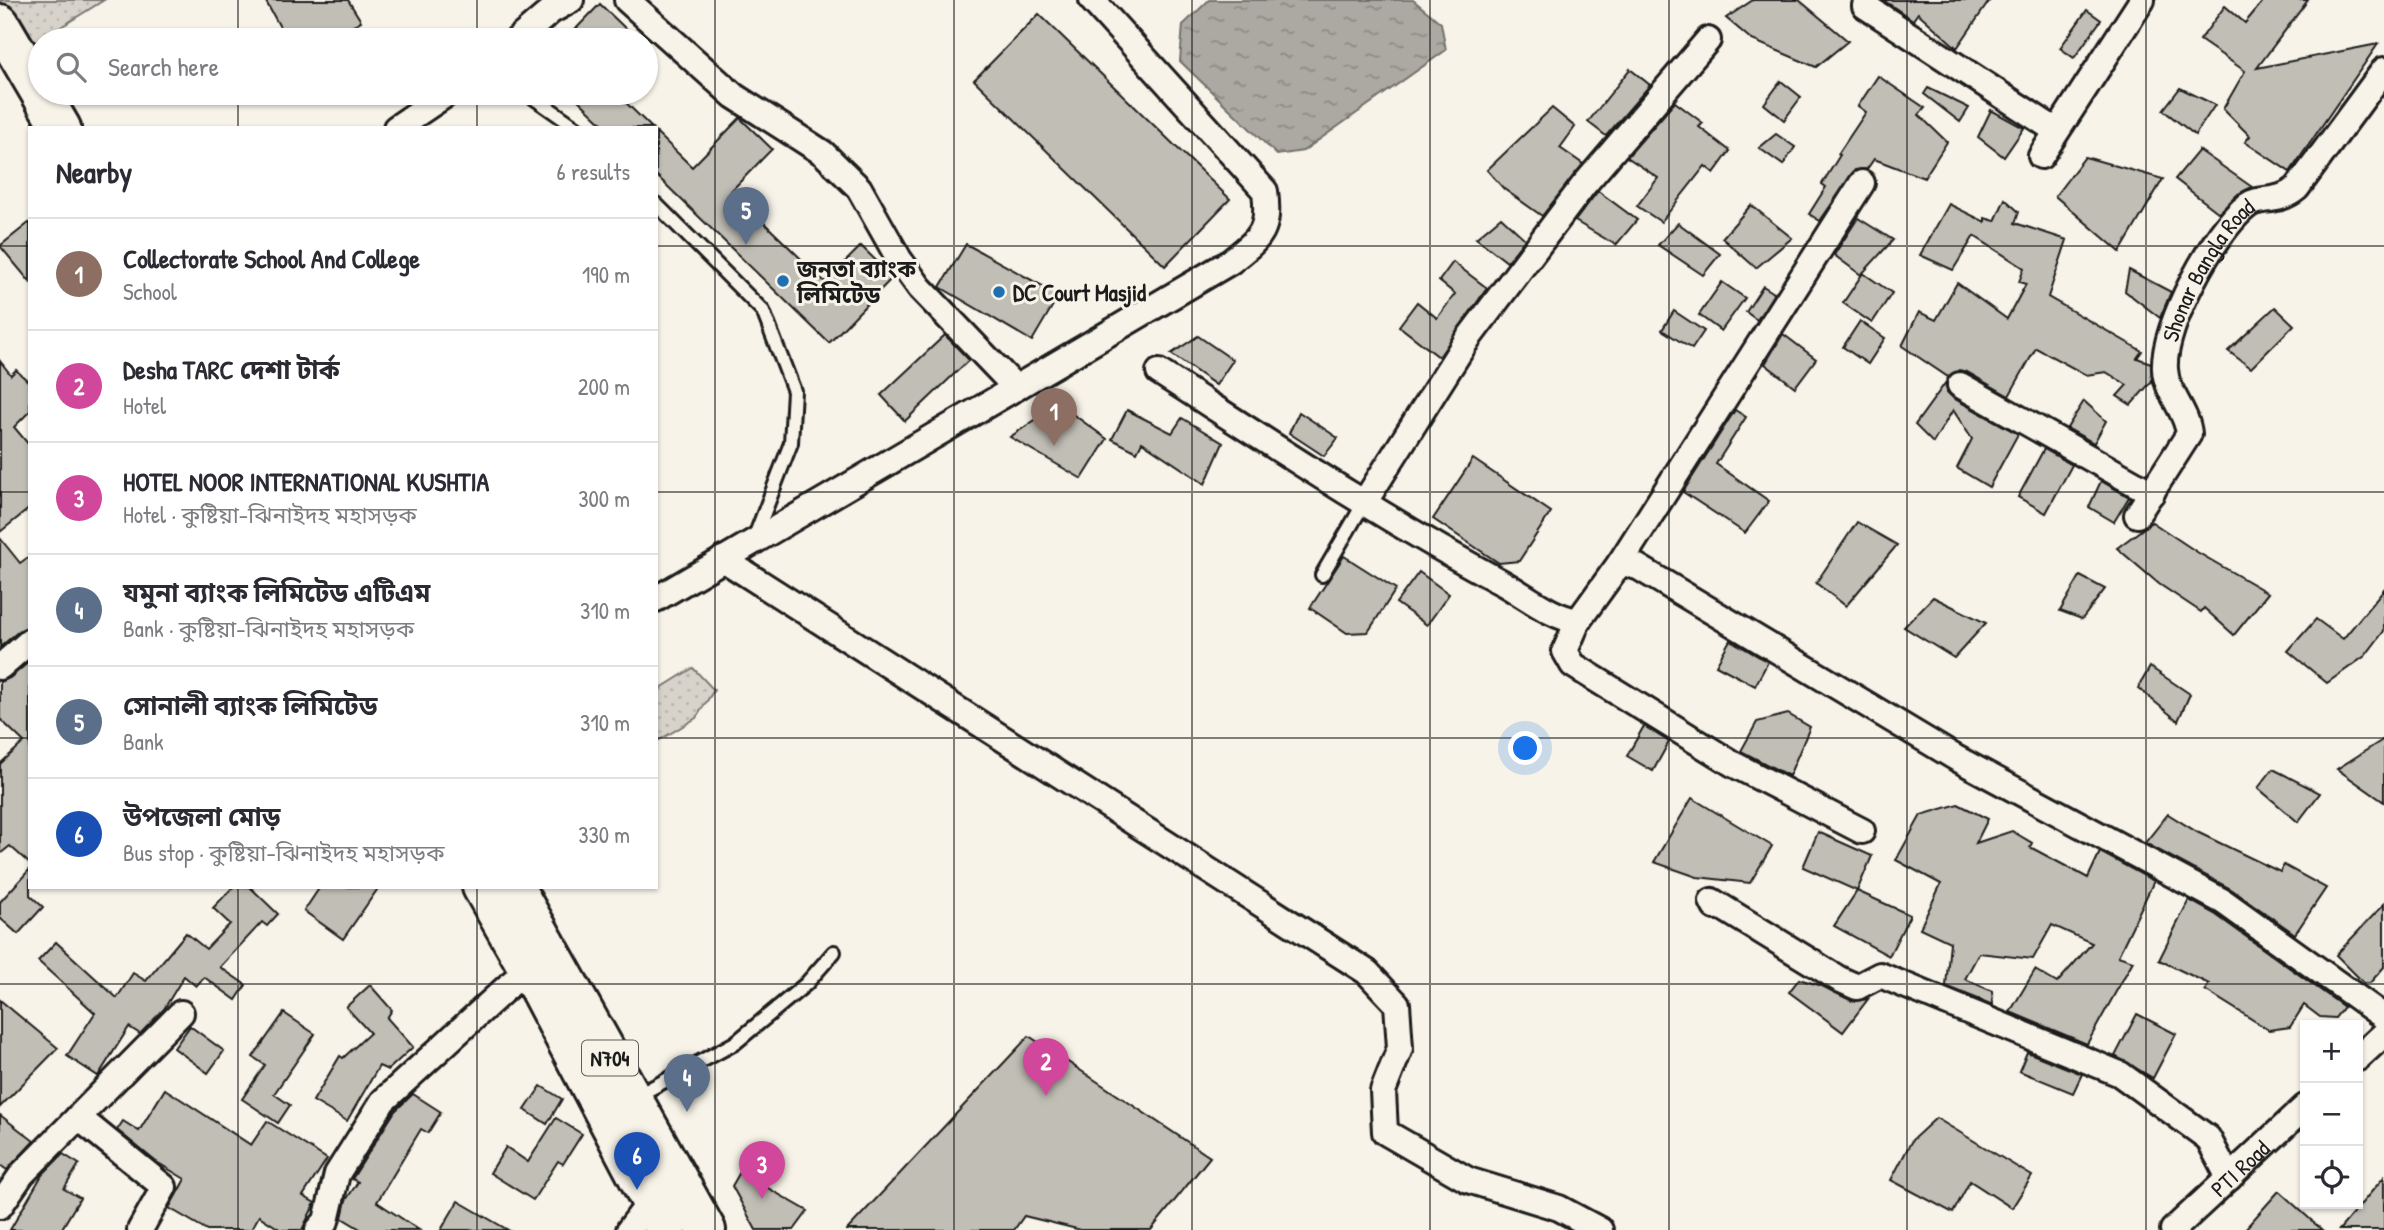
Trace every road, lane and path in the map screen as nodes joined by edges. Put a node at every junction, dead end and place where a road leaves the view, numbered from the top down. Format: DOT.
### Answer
graph roads {
  1 [pos="571,0"];
  2 [pos="627,0"];
  3 [pos="1092,0"];
  4 [pos="2142,0"];
  5 [pos="1866,6"];
  6 [pos="0,24"];
  7 [pos="531,28"];
  8 [pos="1708,40"];
  9 [pos="0,60"];
  10 [pos="2384,70"];
  11 [pos="28,91"];
  12 [pos="28,99"];
  13 [pos="430,105"];
  14 [pos="544,105"];
  15 [pos="36,110"];
  16 [pos="58,126"];
  17 [pos="399,126"];
  18 [pos="574,126"];
  19 [pos="2055,130"];
  20 [pos="2041,156"];
  21 [pos="1862,183"];
  22 [pos="658,206"];
  23 [pos="1159,372"];
  24 [pos="1960,385"];
  25 [pos="1016,388"];
  26 [pos="2152,493"];
  27 [pos="1364,503"];
  28 [pos="2137,515"];
  29 [pos="752,542"];
  30 [pos="723,559"];
  31 [pos="1620,564"];
  32 [pos="1322,575"];
  33 [pos="658,598"];
  34 [pos="1578,621"];
  35 [pos="28,643"];
  36 [pos="0,667"];
  37 [pos="1862,831"];
  38 [pos="483,889"];
  39 [pos="515,889"];
  40 [pos="1715,907"];
  41 [pos="834,952"];
  42 [pos="528,968"];
  43 [pos="181,1013"];
  44 [pos="2384,1017"];
  45 [pos="2384,1034"];
  46 [pos="2363,1053"];
  47 [pos="632,1098"];
  48 [pos="2300,1112"];
  49 [pos="78,1117"];
  50 [pos="2230,1178"];
  51 [pos="0,1206"];
  52 [pos="657,1211"];
  53 [pos="140,1230"];
  54 [pos="318,1230"];
  55 [pos="706,1230"];
  56 [pos="1600,1230"];
  57 [pos="2174,1230"];
  1 -- 7 [label="street"];
  2 -- 25 [label="street"];
  3 -- 25 [label="street"];
  4 -- 19 [label="street"];
  5 -- 19 [label="street"];
  6 -- 11 [label="highway"];
  8 -- 27 [label="street"];
  9 -- 12 [label="highway"];
  10 -- 26 [label="street, Shonar Bangla Road"];
  13 -- 17 [label="street"];
  14 -- 18 [label="lane"];
  15 -- 16 [label="highway"];
  19 -- 20 [label="street"];
  21 -- 31 [label="street"];
  22 -- 29 [label="lane"];
  23 -- 27 [label="street"];
  24 -- 26 [label="street"];
  25 -- 29 [label="street"];
  26 -- 28 [label="street, Shonar Bangla Road"];
  27 -- 32 [label="lane"];
  27 -- 34 [label="street"];
  29 -- 30 [label="street"];
  30 -- 33 [label="street"];
  30 -- 56 [label="street"];
  31 -- 34 [label="street"];
  31 -- 44 [label="street"];
  34 -- 37 [label="street"];
  35 -- 36 [label="street"];
  38 -- 42 [label="highway, N704"];
  39 -- 47 [label="highway, N704"];
  40 -- 50 [label="street"];
  41 -- 47 [label="lane"];
  42 -- 52 [label="highway, N704"];
  42 -- 54 [label="street"];
  43 -- 49 [label="street"];
  45 -- 46 [label="street"];
  47 -- 52 [label="highway, N704"];
  48 -- 50 [label="street, PTI Road"];
  49 -- 51 [label="street"];
  49 -- 53 [label="street"];
  50 -- 57 [label="street, PTI Road"];
  52 -- 55 [label="highway, N704"];
}
